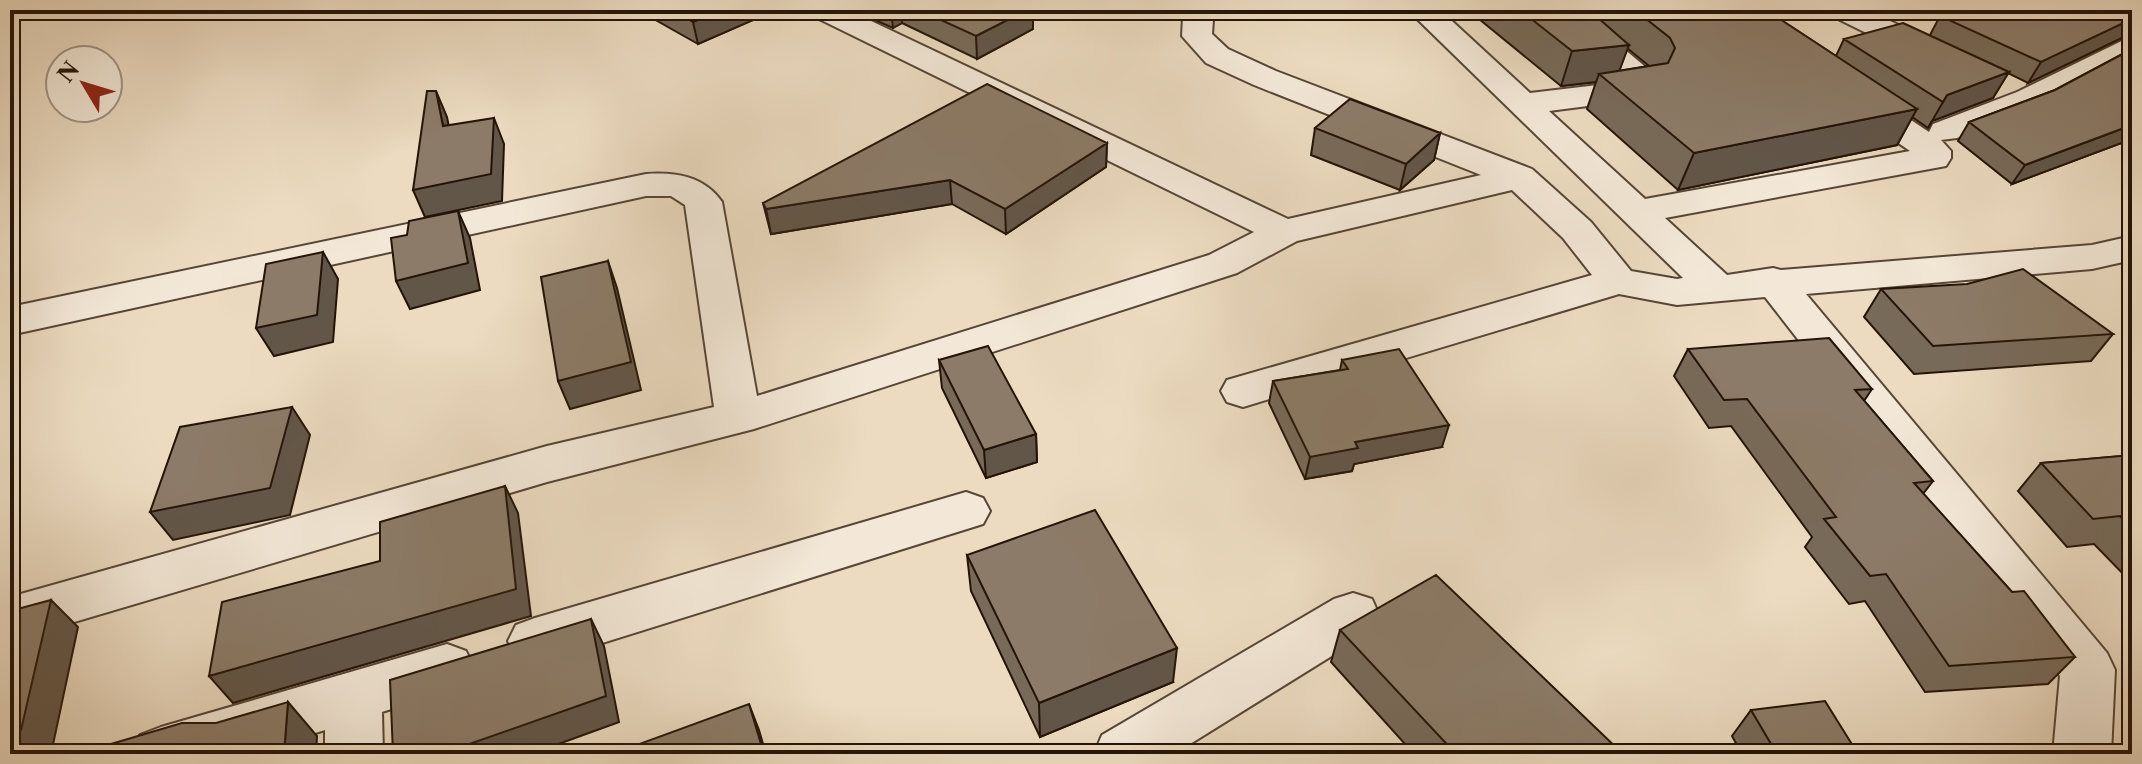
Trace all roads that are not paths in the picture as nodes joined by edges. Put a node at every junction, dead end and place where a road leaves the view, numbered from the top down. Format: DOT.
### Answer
graph roads {
  1 [pos="824,10"];
  2 [pos="1208,10"];
  3 [pos="1423,10"];
  4 [pos="1560,10"];
  5 [pos="1843,10"];
  6 [pos="2132,45"];
  7 [pos="1957,65"];
  8 [pos="1986,79"];
  9 [pos="1830,80"];
  10 [pos="2029,99"];
  11 [pos="1523,104"];
  12 [pos="1945,131"];
  13 [pos="1519,177"];
  14 [pos="1636,212"];
  15 [pos="1284,232"];
  16 [pos="2112,253"];
  17 [pos="1618,281"];
  18 [pos="1773,281"];
  19 [pos="2132,284"];
  20 [pos="1717,288"];
  21 [pos="10,321"];
  22 [pos="1243,391"];
  23 [pos="738,418"];
  24 [pos="966,511"];
  25 [pos="1353,615"];
  26 [pos="10,619"];
  27 [pos="353,696"];
  28 [pos="161,754"];
  29 [pos="354,754"];
  30 [pos="1123,754"];
  31 [pos="2082,754"];
  1 -- 15 [label="street"];
  2 -- 13 [label="street"];
  3 -- 11 [label="street"];
  4 -- 11 [label="street"];
  5 -- 7 [label="street"];
  6 -- 10 [label="street"];
  8 -- 10 [label="street"];
  9 -- 14 [label="street"];
  10 -- 12 [label="street"];
  11 -- 14 [label="street"];
  13 -- 15 [label="street"];
  13 -- 17 [label="street"];
  14 -- 20 [label="street"];
  15 -- 23 [label="street"];
  16 -- 18 [label="street"];
  16 -- 19 [label="street"];
  17 -- 20 [label="street"];
  17 -- 22 [label="street"];
  18 -- 20 [label="street"];
  18 -- 31 [label="street"];
  21 -- 23 [label="street"];
  23 -- 26 [label="street"];
  24 -- 27 [label="street"];
  25 -- 30 [label="street"];
  27 -- 28 [label="street"];
  27 -- 29 [label="street"];
}
